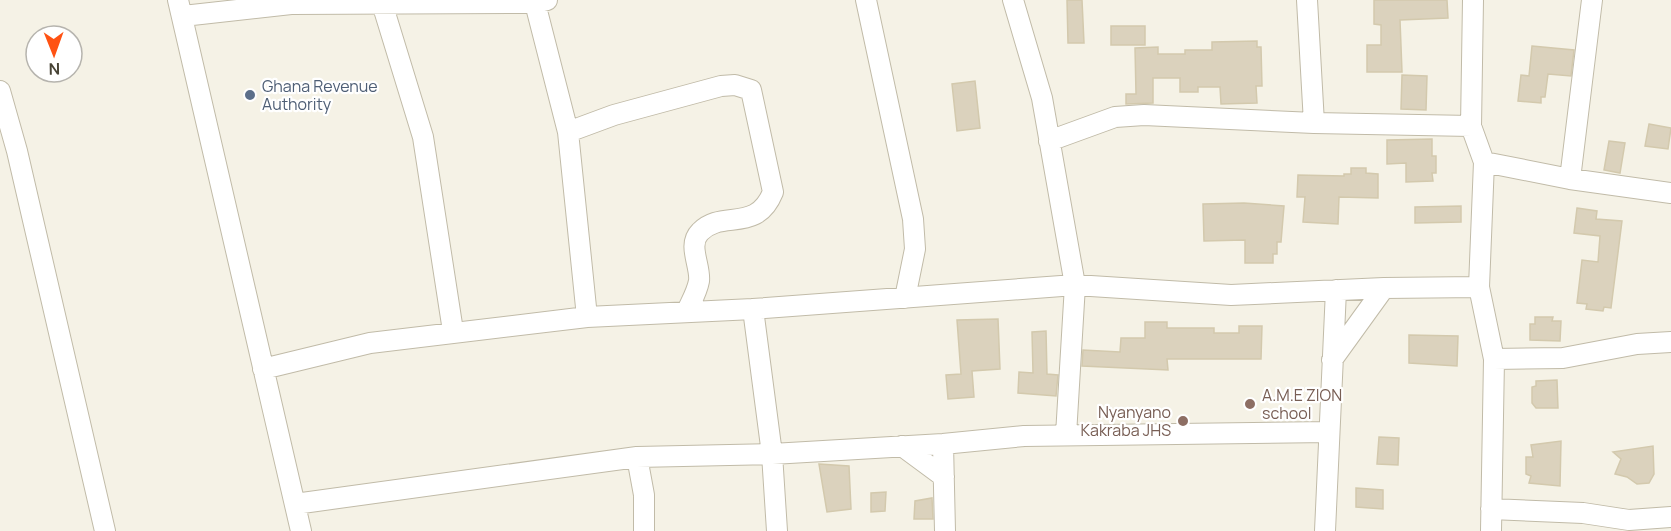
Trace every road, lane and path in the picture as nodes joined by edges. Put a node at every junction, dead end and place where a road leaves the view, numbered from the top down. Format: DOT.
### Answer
graph roads {
  1 [pos="866,0"];
  2 [pos="1013,0"];
  3 [pos="1307,0"];
  4 [pos="1473,0"];
  5 [pos="1592,0"];
  6 [pos="381,2"];
  7 [pos="541,2"];
  8 [pos="181,8"];
  9 [pos="0,91"];
  10 [pos="1314,123"];
  11 [pos="1471,126"];
  12 [pos="568,132"];
  13 [pos="1049,141"];
  14 [pos="1484,162"];
  15 [pos="1570,179"];
  16 [pos="1671,194"];
  17 [pos="1075,285"];
  18 [pos="1479,287"];
  19 [pos="1384,288"];
  20 [pos="1336,290"];
  21 [pos="905,298"];
  22 [pos="753,309"];
  23 [pos="687,311"];
  24 [pos="587,317"];
  25 [pos="453,331"];
  26 [pos="1671,342"];
  27 [pos="1494,359"];
  28 [pos="1332,360"];
  29 [pos="263,369"];
  30 [pos="1329,432"];
  31 [pos="1066,435"];
  32 [pos="943,444"];
  33 [pos="902,446"];
  34 [pos="771,454"];
  35 [pos="637,457"];
  36 [pos="944,477"];
  37 [pos="296,507"];
  38 [pos="1491,509"];
  39 [pos="1671,517"];
  40 [pos="105,531"];
  41 [pos="289,531"];
  42 [pos="302,531"];
  43 [pos="644,531"];
  44 [pos="777,531"];
  45 [pos="945,531"];
  46 [pos="1325,531"];
  47 [pos="1491,531"];
  1 -- 21 [label="street"];
  2 -- 13 [label="street"];
  3 -- 10 [label="street"];
  4 -- 11 [label="street"];
  5 -- 15 [label="street"];
  6 -- 7 [label="street"];
  6 -- 8 [label="street"];
  6 -- 25 [label="street"];
  7 -- 12 [label="street"];
  8 -- 29 [label="street"];
  9 -- 40 [label="street"];
  10 -- 11 [label="street"];
  10 -- 13 [label="street"];
  11 -- 14 [label="street"];
  12 -- 23 [label="street"];
  12 -- 24 [label="street"];
  13 -- 17 [label="street"];
  14 -- 15 [label="street"];
  14 -- 18 [label="street"];
  15 -- 16 [label="street"];
  17 -- 20 [label="street"];
  17 -- 21 [label="street"];
  17 -- 31 [label="street"];
  18 -- 19 [label="street"];
  18 -- 27 [label="street"];
  19 -- 20 [label="street"];
  19 -- 28 [label="street"];
  20 -- 28 [label="street"];
  21 -- 22 [label="street"];
  22 -- 23 [label="street"];
  22 -- 34 [label="street"];
  23 -- 24 [label="street"];
  24 -- 25 [label="street"];
  25 -- 29 [label="street"];
  26 -- 27 [label="street"];
  27 -- 38 [label="street"];
  28 -- 30 [label="street"];
  29 -- 37 [label="street"];
  30 -- 31 [label="street"];
  30 -- 46 [label="street"];
  31 -- 32 [label="street"];
  32 -- 33 [label="street"];
  32 -- 36 [label="street"];
  33 -- 34 [label="street"];
  33 -- 36 [label="street"];
  34 -- 35 [label="street"];
  34 -- 44 [label="street"];
  35 -- 37 [label="street"];
  35 -- 43 [label="street"];
  36 -- 45 [label="street"];
  37 -- 41 [label="street"];
  37 -- 42 [label="street"];
  38 -- 39 [label="street"];
  38 -- 47 [label="street"];
}
